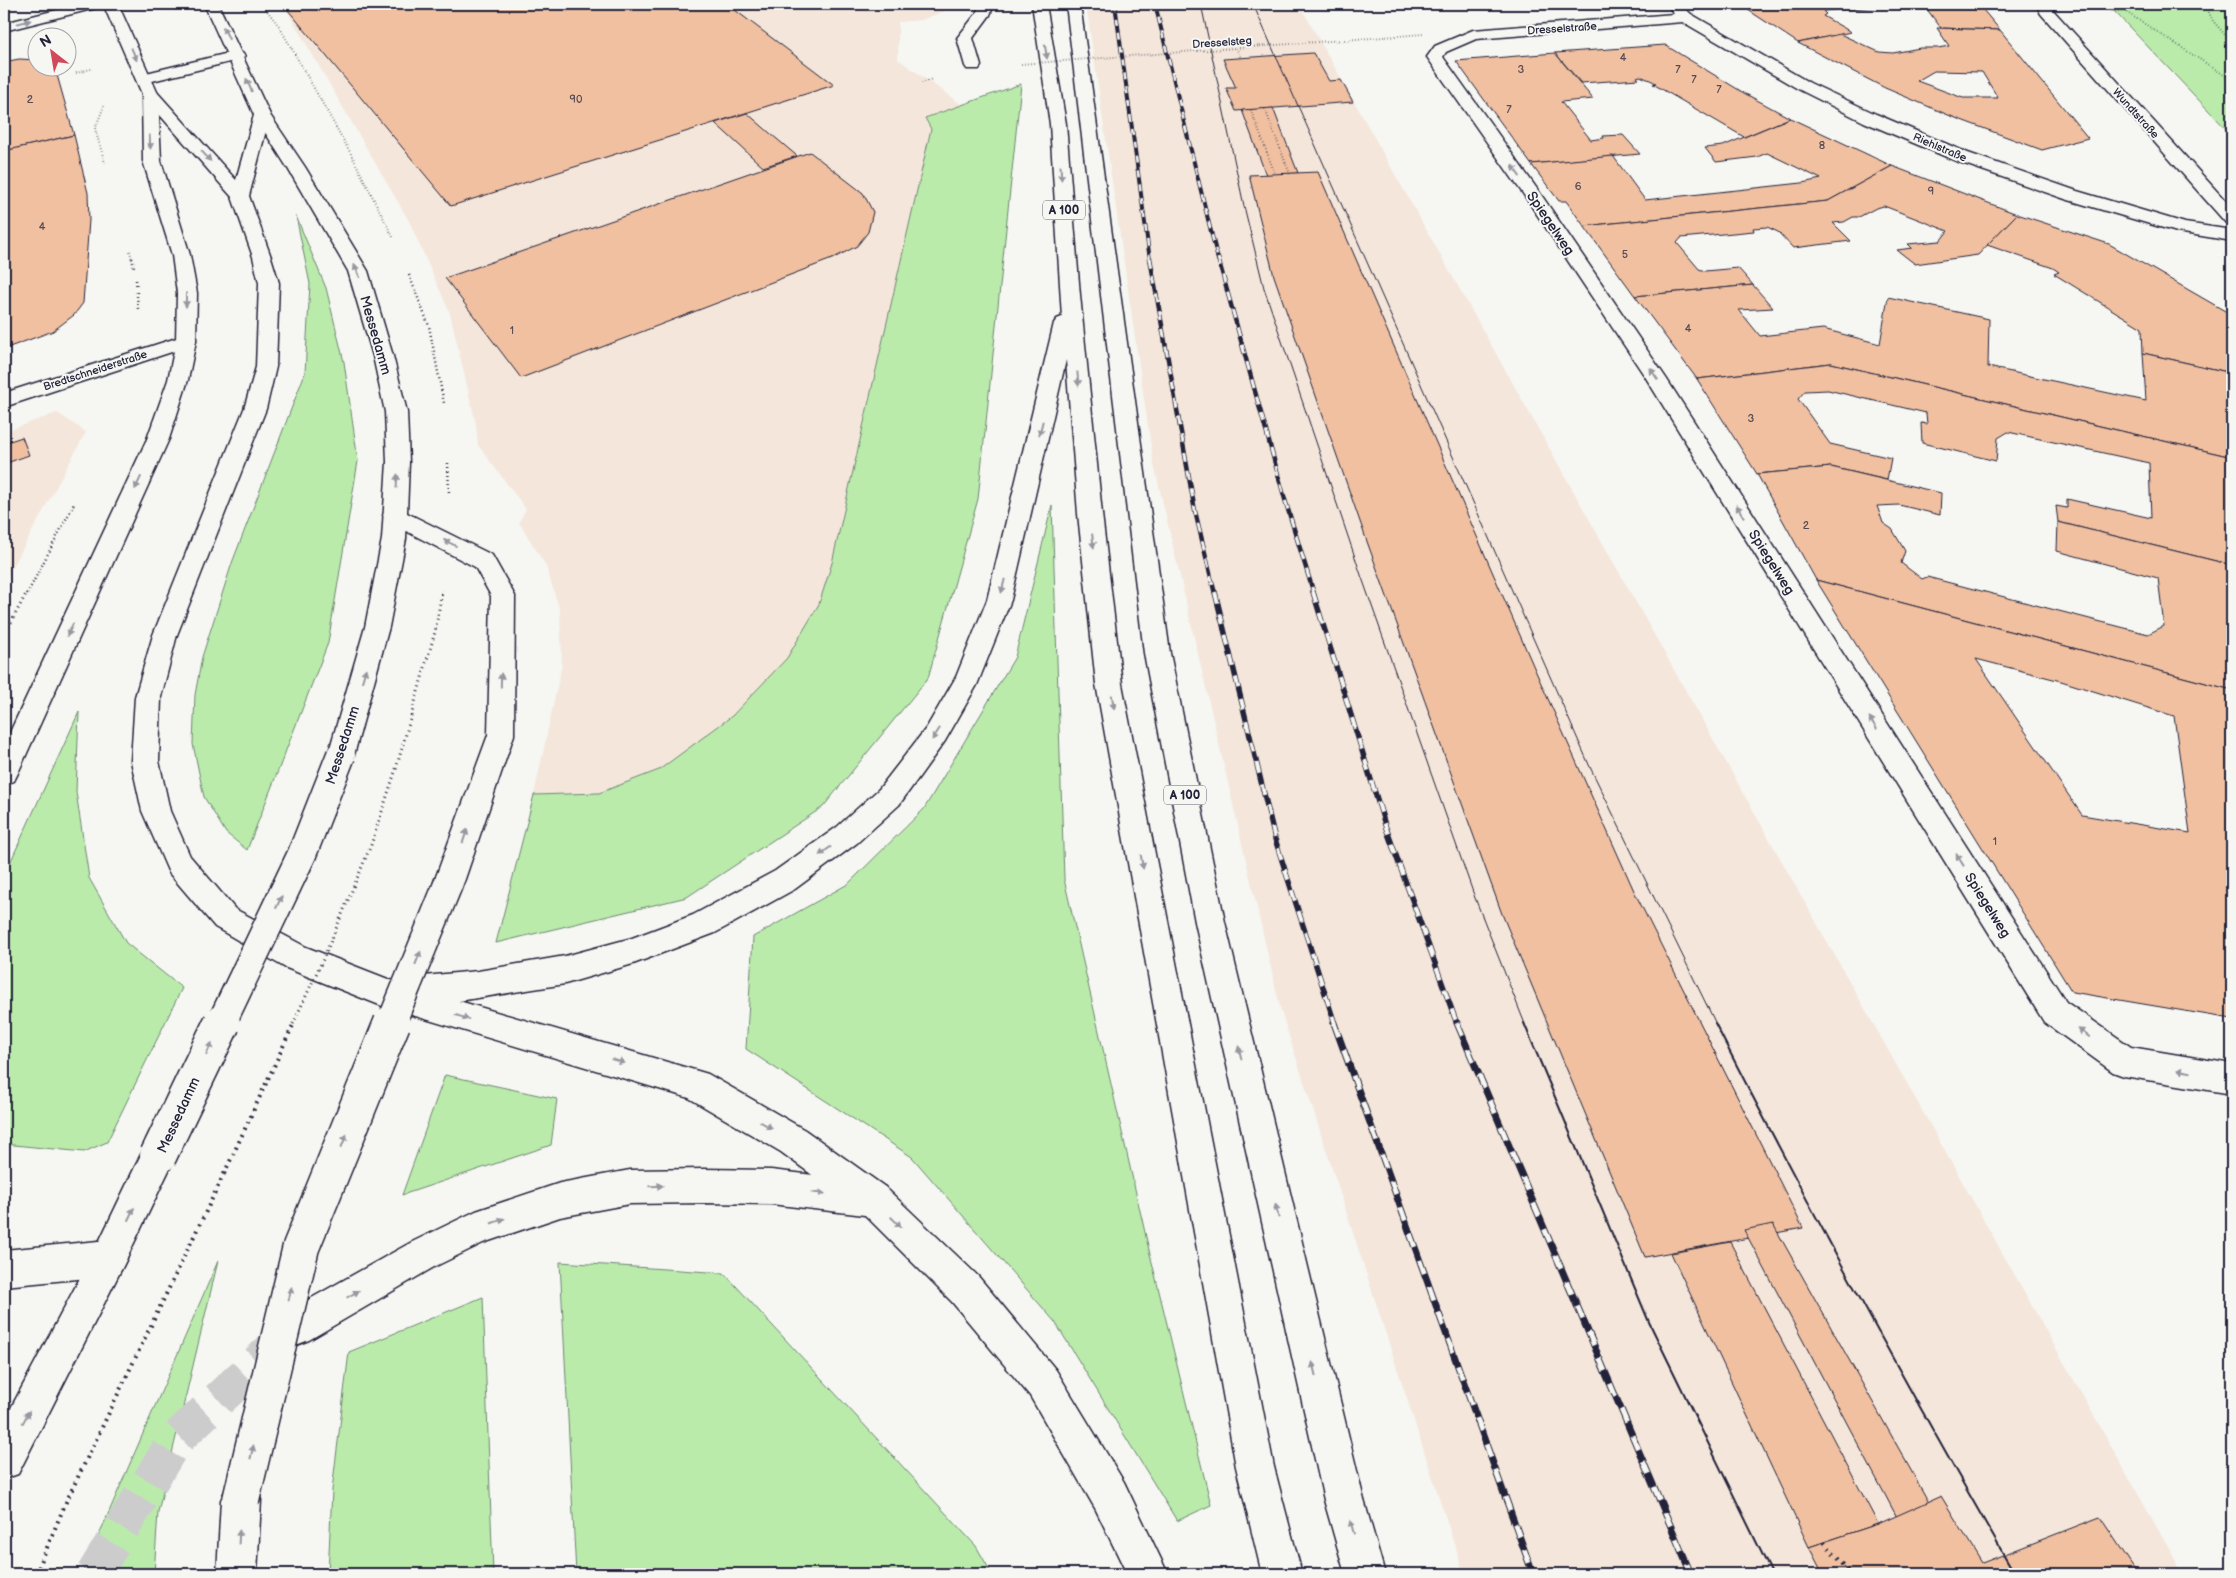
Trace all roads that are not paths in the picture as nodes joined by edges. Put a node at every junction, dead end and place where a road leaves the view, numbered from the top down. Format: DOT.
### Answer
graph roads {
  1 [pos="98,4"];
  2 [pos="111,4"];
  3 [pos="211,4"];
  4 [pos="987,4"];
  5 [pos="1039,4"];
  6 [pos="1074,4"];
  7 [pos="1671,4"];
  8 [pos="2043,4"];
  9 [pos="1686,17"];
  10 [pos="4,27"];
  11 [pos="1432,42"];
  12 [pos="237,56"];
  13 [pos="973,66"];
  14 [pos="147,86"];
  15 [pos="262,115"];
  16 [pos="240,196"];
  17 [pos="2232,219"];
  18 [pos="2232,235"];
  19 [pos="1070,295"];
  20 [pos="186,341"];
  21 [pos="4,400"];
  22 [pos="395,515"];
  23 [pos="6,763"];
  24 [pos="382,992"];
  25 [pos="2232,1079"];
  26 [pos="873,1199"];
  27 [pos="110,1258"];
  28 [pos="4,1268"];
  29 [pos="296,1327"];
  30 [pos="4,1460"];
  31 [pos="237,1574"];
  32 [pos="1148,1574"];
  33 [pos="1282,1574"];
  34 [pos="1365,1574"];
  10 -- 1 [label="main road, one-way"];
  2 -- 14 [label="main road, one-way"];
  12 -- 3 [label="main road, Messedamm, one-way"];
  4 -- 13 [label="main road"];
  5 -- 19 [label="main road, A 100, one-way"];
  34 -- 6 [label="main road, A 100, one-way"];
  7 -- 9 [label="main road, Riehlstraße"];
  8 -- 17 [label="main road, Wundtstraße"];
  9 -- 11 [label="main road, Dresselstraße"];
  9 -- 18 [label="main road, Riehlstraße"];
  25 -- 11 [label="main road, Spiegelweg, one-way"];
  12 -- 14 [label="main road"];
  15 -- 12 [label="main road, Messedamm, one-way"];
  14 -- 16 [label="main road, one-way"];
  14 -- 20 [label="main road, one-way"];
  15 -- 16 [label="main road"];
  22 -- 15 [label="main road, Messedamm, one-way"];
  16 -- 24 [label="main road"];
  19 -- 24 [label="main road, one-way"];
  19 -- 33 [label="main road, A 100, one-way"];
  20 -- 21 [label="main road, Bredtschneiderstraße"];
  20 -- 23 [label="main road, one-way"];
  27 -- 22 [label="main road, Messedamm, one-way, bridge"];
  31 -- 22 [label="main road, one-way, bridge"];
  24 -- 26 [label="main road, one-way"];
  29 -- 26 [label="main road, one-way"];
  26 -- 32 [label="main road, one-way"];
  27 -- 28 [label="main road"];
  30 -- 27 [label="main road, Messedamm, one-way"];
}
